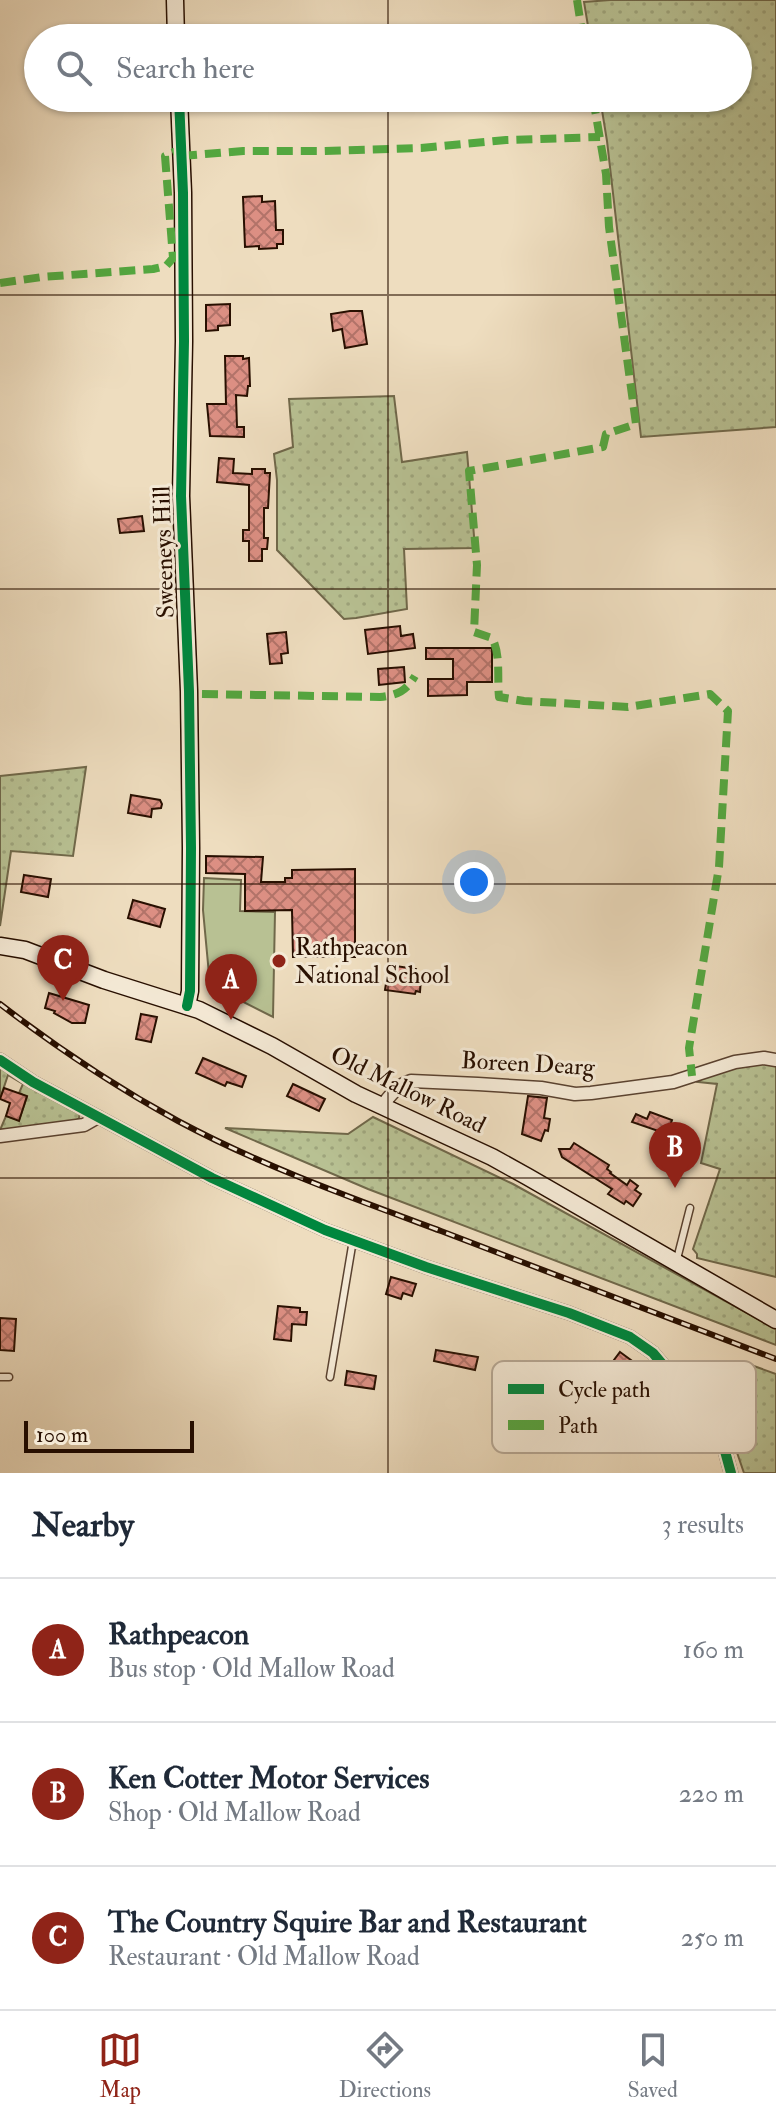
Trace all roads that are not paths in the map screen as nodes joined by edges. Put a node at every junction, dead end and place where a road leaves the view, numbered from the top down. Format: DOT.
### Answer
graph roads {
  1 [pos="175,0"];
  2 [pos="176,24"];
  3 [pos="180,112"];
  4 [pos="0,946"];
  5 [pos="187,1006"];
  6 [pos="0,1060"];
  7 [pos="776,1060"];
  8 [pos="381,1107"];
  9 [pos="98,1117"];
  10 [pos="0,1136"];
  11 [pos="690,1208"];
  12 [pos="353,1240"];
  13 [pos="676,1263"];
  14 [pos="776,1320"];
  15 [pos="660,1361"];
  16 [pos="0,1377"];
  17 [pos="9,1377"];
  18 [pos="330,1377"];
  19 [pos="726,1453"];
  20 [pos="731,1473"];
  1 -- 2 [label="street"];
  3 -- 5 [label="street, Sweeneys Hill"];
  4 -- 5 [label="street, Old Mallow Road"];
  5 -- 8 [label="street, Old Mallow Road"];
  6 -- 9 [label="street"];
  7 -- 8 [label="street, Boreen Dearg"];
  8 -- 13 [label="street, Old Mallow Road"];
  9 -- 10 [label="street"];
  9 -- 12 [label="street"];
  11 -- 13 [label="lane"];
  12 -- 15 [label="street"];
  12 -- 18 [label="lane"];
  13 -- 14 [label="street, Old Mallow Road"];
  16 -- 17 [label="lane"];
  19 -- 20 [label="street"];
}
